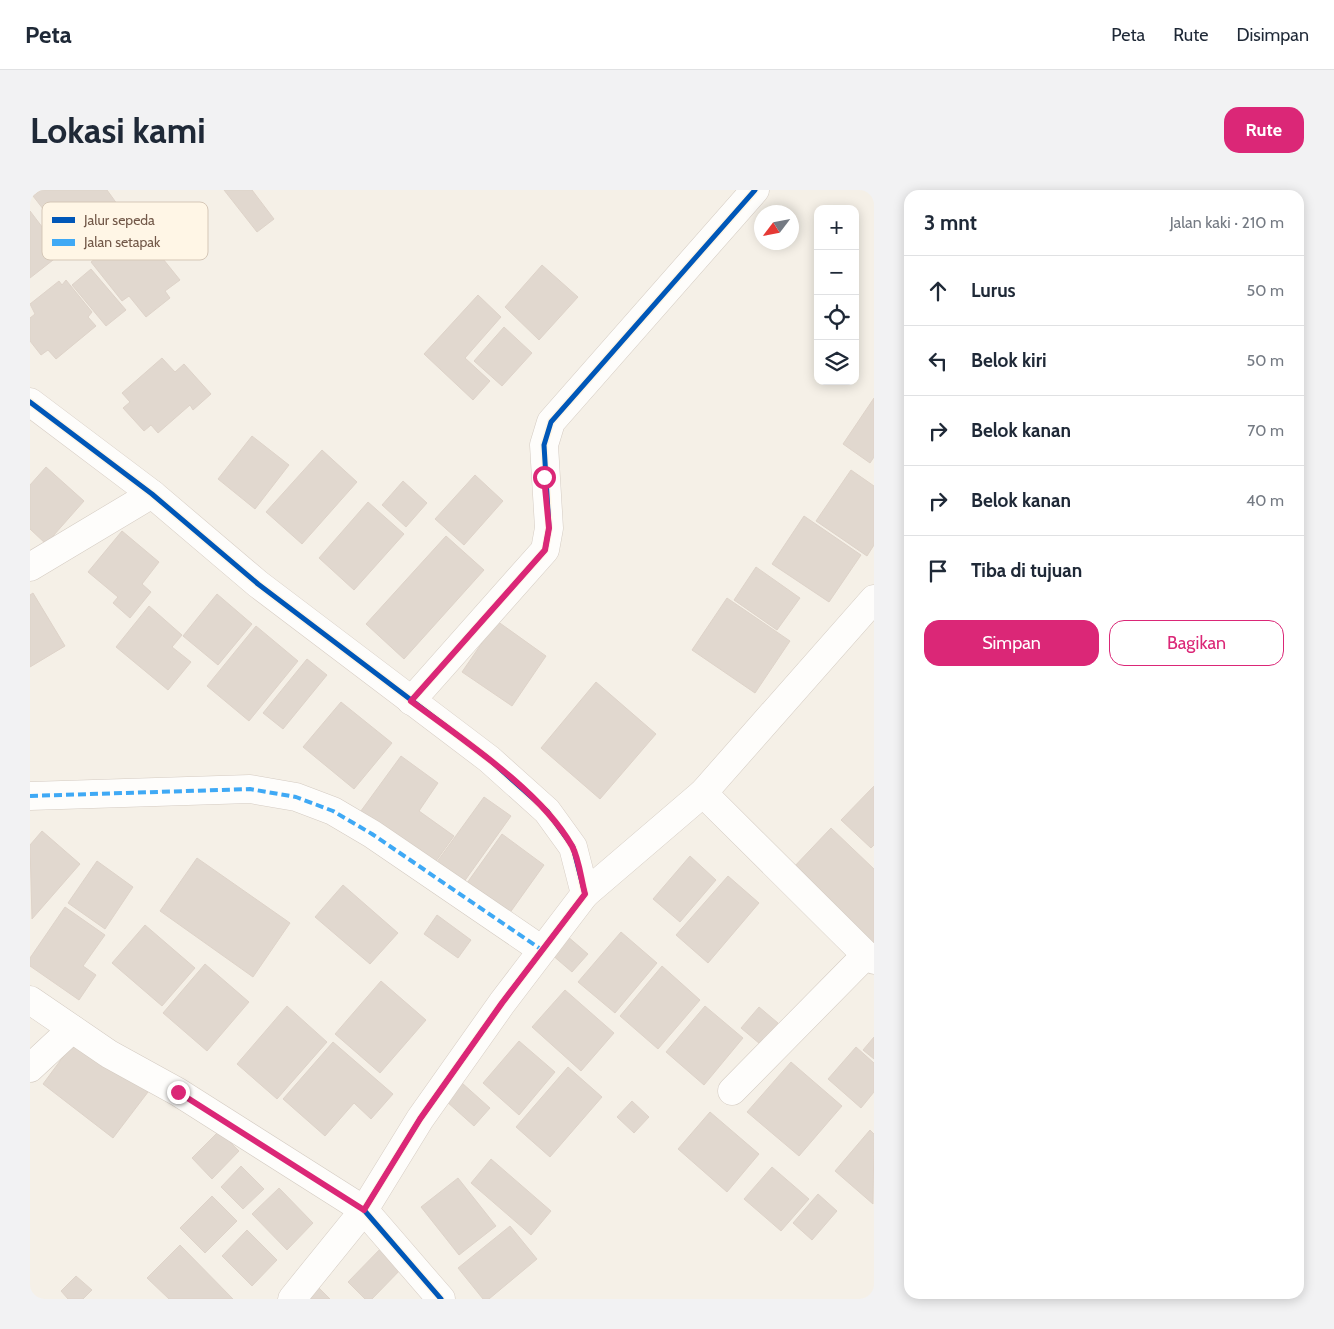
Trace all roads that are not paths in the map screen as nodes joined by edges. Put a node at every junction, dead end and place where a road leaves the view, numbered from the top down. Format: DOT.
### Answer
graph roads {
  1 [pos="756,190"];
  2 [pos="30,402"];
  3 [pos="152,494"];
  4 [pos="30,567"];
  5 [pos="874,599"];
  6 [pos="411,701"];
  7 [pos="703,793"];
  8 [pos="30,796"];
  9 [pos="585,894"];
  10 [pos="542,950"];
  11 [pos="870,957"];
  12 [pos="30,1000"];
  13 [pos="72,1029"];
  14 [pos="30,1068"];
  15 [pos="732,1091"];
  16 [pos="364,1210"];
  17 [pos="292,1299"];
  18 [pos="441,1299"];
  1 -- 6 [label="street"];
  2 -- 3 [label="street"];
  3 -- 4 [label="street"];
  3 -- 6 [label="street"];
  5 -- 7 [label="street"];
  6 -- 9 [label="street"];
  7 -- 9 [label="street"];
  7 -- 11 [label="street"];
  8 -- 10 [label="street"];
  9 -- 10 [label="street"];
  10 -- 16 [label="street"];
  11 -- 15 [label="street"];
  12 -- 13 [label="street"];
  13 -- 14 [label="street"];
  13 -- 16 [label="street"];
  16 -- 17 [label="street"];
  16 -- 18 [label="street"];
}
